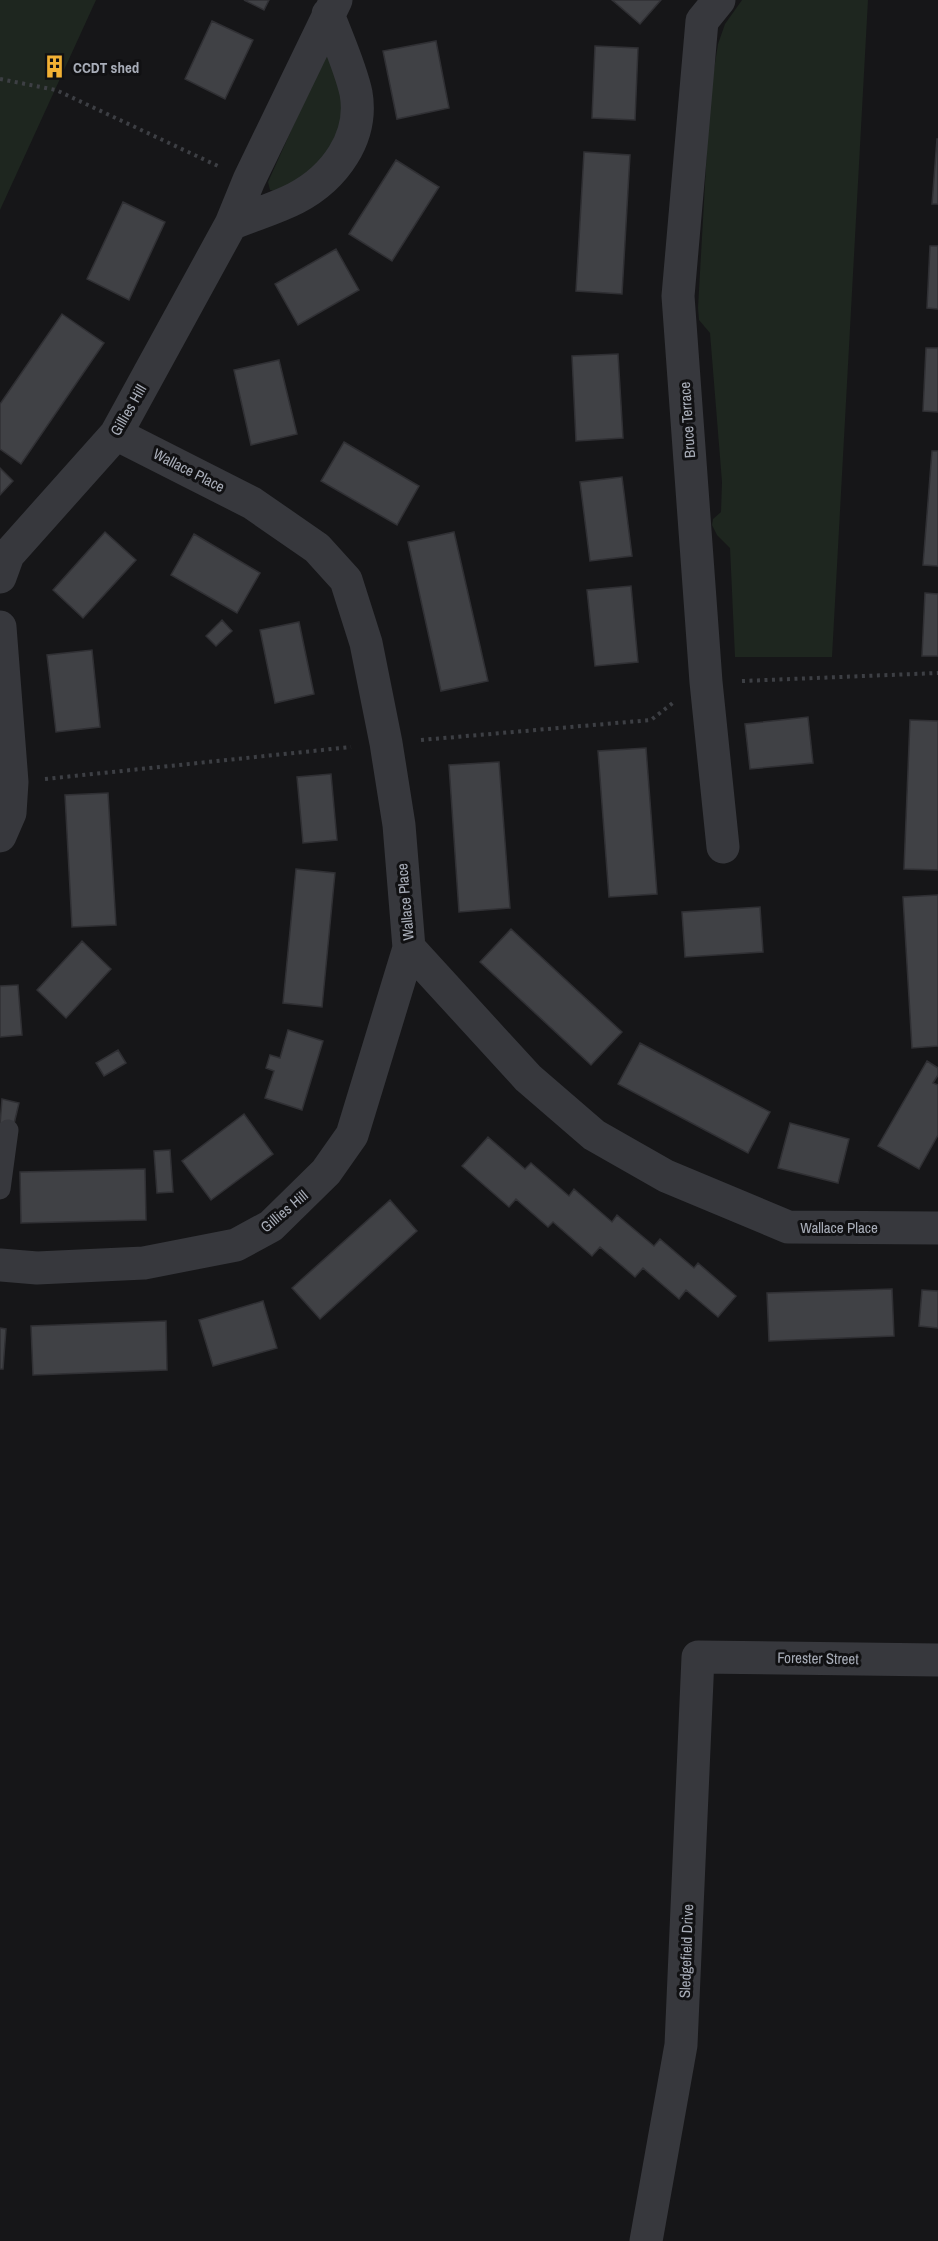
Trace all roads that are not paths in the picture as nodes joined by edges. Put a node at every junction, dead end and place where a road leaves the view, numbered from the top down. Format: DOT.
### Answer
graph roads {
  1 [pos="719,0"];
  2 [pos="332,7"];
  3 [pos="231,224"];
  4 [pos="116,434"];
  5 [pos="0,577"];
  6 [pos="0,627"];
  7 [pos="0,836"];
  8 [pos="723,847"];
  9 [pos="409,948"];
  10 [pos="8,1130"];
  11 [pos="0,1189"];
  12 [pos="938,1228"];
  13 [pos="0,1265"];
  14 [pos="698,1657"];
  15 [pos="938,1660"];
  16 [pos="645,2241"];
  1 -- 8 [label="street, Bruce Terrace"];
  2 -- 3 [label="street, Gillies Hill"];
  2 -- 3 [label="street, Gillies Hill"];
  3 -- 4 [label="street, Gillies Hill"];
  4 -- 5 [label="street, Gillies Hill"];
  4 -- 9 [label="street, Wallace Place"];
  6 -- 7 [label="street"];
  9 -- 12 [label="street, Wallace Place"];
  9 -- 13 [label="street, Gillies Hill"];
  10 -- 11 [label="lane"];
  14 -- 15 [label="street, Forester Street"];
  14 -- 16 [label="street, Sledgefield Drive"];
}
